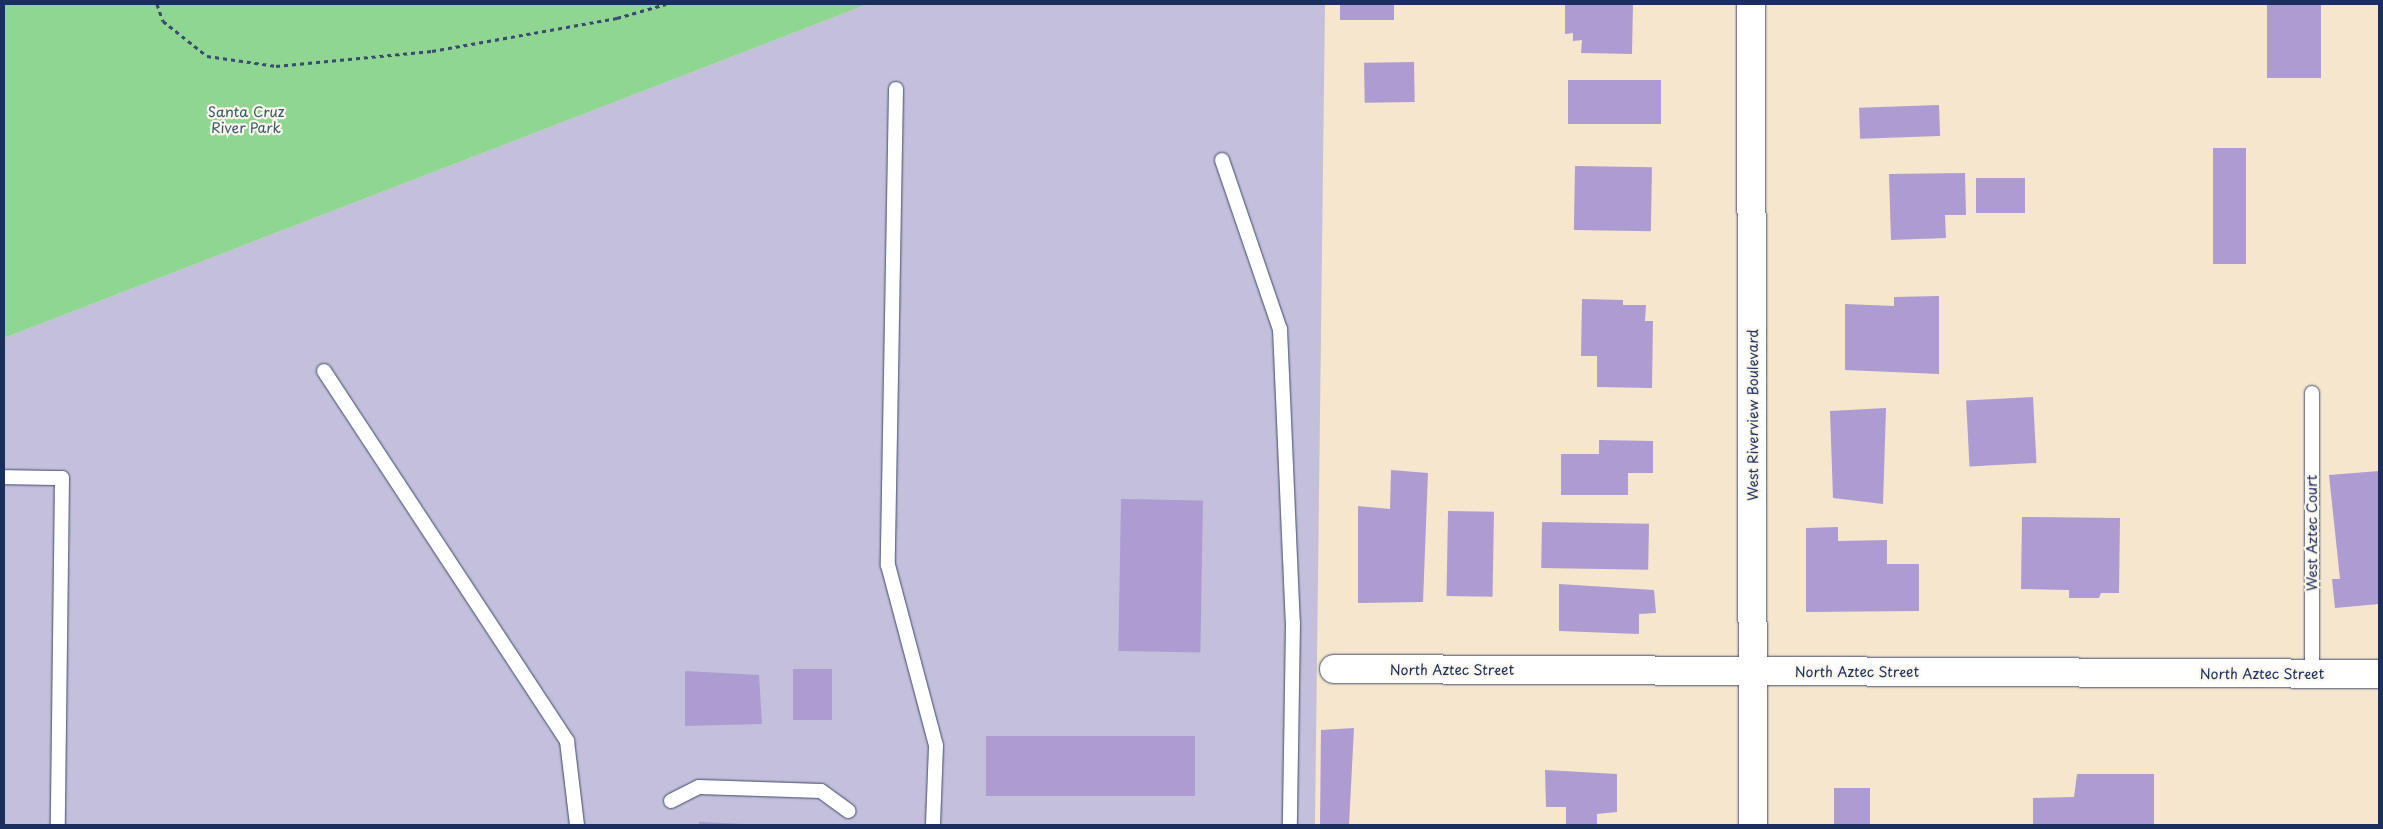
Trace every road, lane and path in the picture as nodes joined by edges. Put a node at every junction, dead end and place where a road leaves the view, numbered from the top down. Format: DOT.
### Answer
graph roads {
  1 [pos="157,4"];
  2 [pos="666,4"];
  3 [pos="1751,4"];
  4 [pos="896,89"];
  5 [pos="1222,160"];
  6 [pos="324,371"];
  7 [pos="2312,393"];
  8 [pos="4,477"];
  9 [pos="1334,669"];
  10 [pos="1754,671"];
  11 [pos="2312,674"];
  12 [pos="2379,674"];
  13 [pos="671,801"];
  14 [pos="848,811"];
  15 [pos="58,825"];
  16 [pos="577,825"];
  17 [pos="934,825"];
  18 [pos="1290,825"];
  19 [pos="1753,825"];
  1 -- 2 [label="path"];
  3 -- 10 [label="street, West Riverview Boulevard"];
  4 -- 17 [label="lane"];
  5 -- 18 [label="lane"];
  6 -- 16 [label="lane"];
  7 -- 11 [label="lane, West Aztec Court"];
  8 -- 15 [label="lane"];
  9 -- 10 [label="street, North Aztec Street"];
  10 -- 11 [label="street, North Aztec Street"];
  10 -- 19 [label="street, West Riverview Boulevard"];
  11 -- 12 [label="street, North Aztec Street"];
  13 -- 14 [label="lane"];
}
